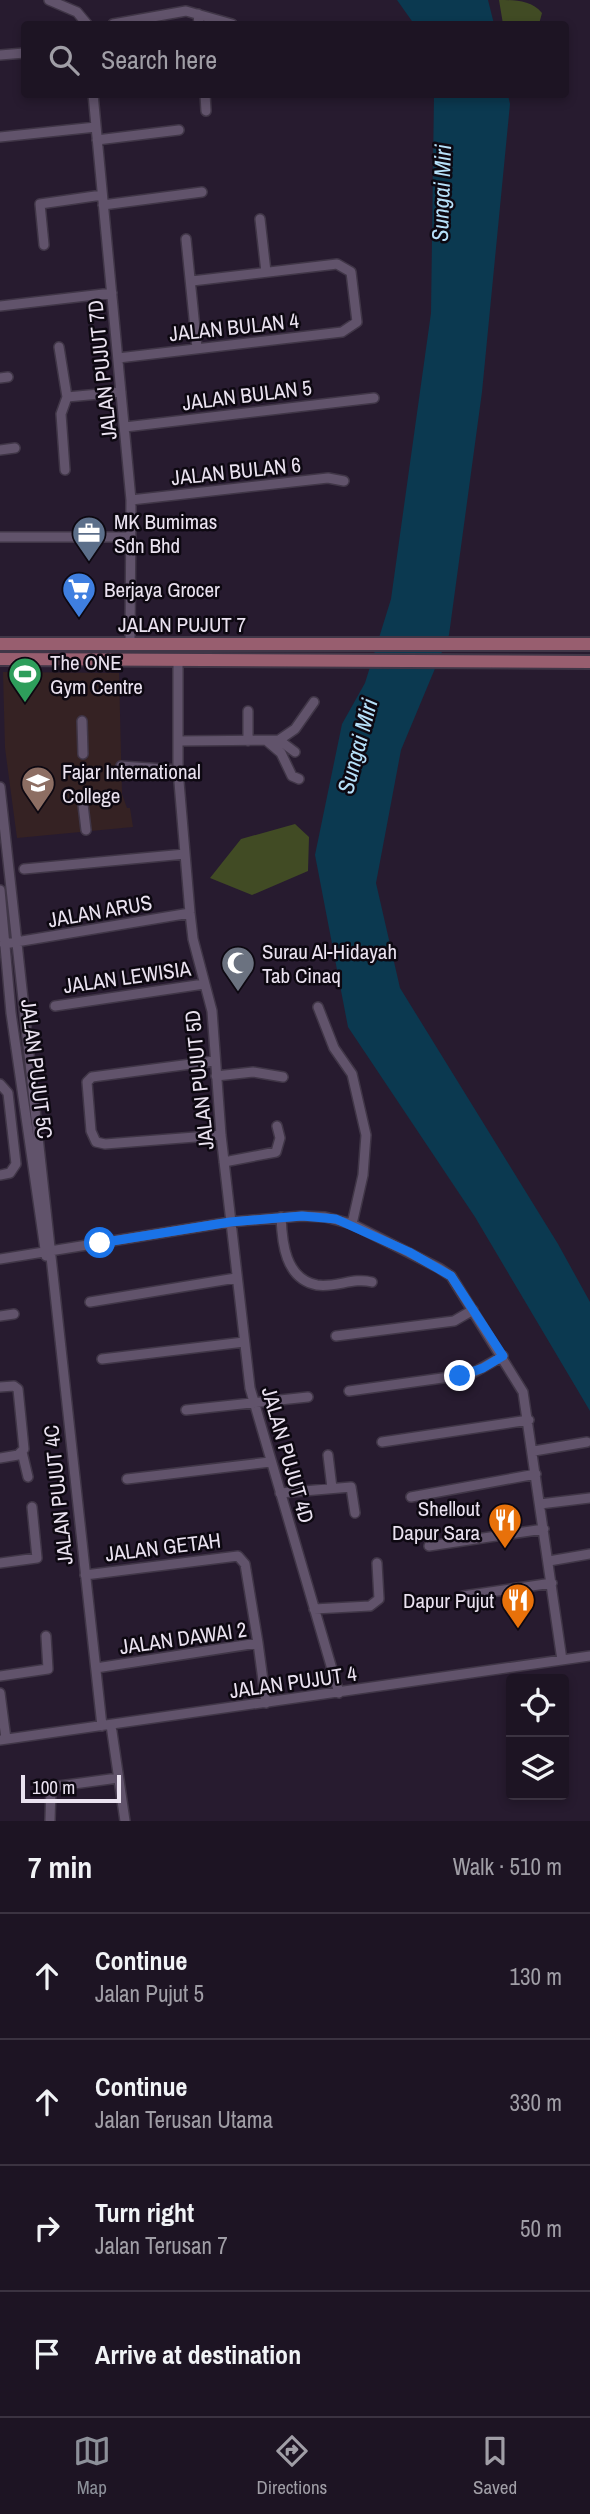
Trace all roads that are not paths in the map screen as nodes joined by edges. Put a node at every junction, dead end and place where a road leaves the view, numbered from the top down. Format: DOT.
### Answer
graph roads {
  1 [pos="49,0"];
  2 [pos="62,3"];
  3 [pos="198,14"];
  4 [pos="84,21"];
  5 [pos="128,21"];
  6 [pos="199,21"];
  7 [pos="222,21"];
  8 [pos="21,53"];
  9 [pos="0,55"];
  10 [pos="93,98"];
  11 [pos="205,98"];
  12 [pos="206,111"];
  13 [pos="96,127"];
  14 [pos="179,130"];
  15 [pos="0,136"];
  16 [pos="97,140"];
  17 [pos="202,192"];
  18 [pos="103,200"];
  19 [pos="260,219"];
  20 [pos="186,239"];
  21 [pos="44,245"];
  22 [pos="266,272"];
  23 [pos="192,281"];
  24 [pos="111,293"];
  25 [pos="0,306"];
  26 [pos="59,347"];
  27 [pos="197,348"];
  28 [pos="118,358"];
  29 [pos="121,392"];
  30 [pos="67,397"];
  31 [pos="374,398"];
  32 [pos="125,427"];
  33 [pos="15,448"];
  34 [pos="0,450"];
  35 [pos="65,470"];
  36 [pos="344,481"];
  37 [pos="131,500"];
  38 [pos="0,537"];
  39 [pos="131,537"];
  40 [pos="130,642"];
  41 [pos="0,644"];
  42 [pos="590,644"];
  43 [pos="6,659"];
  44 [pos="178,661"];
  45 [pos="590,662"];
  46 [pos="0,667"];
  47 [pos="314,702"];
  48 [pos="248,710"];
  49 [pos="82,721"];
  50 [pos="279,740"];
  51 [pos="178,741"];
  52 [pos="248,741"];
  53 [pos="267,741"];
  54 [pos="295,751"];
  55 [pos="83,754"];
  56 [pos="121,766"];
  57 [pos="178,770"];
  58 [pos="299,779"];
  59 [pos="0,787"];
  60 [pos="82,796"];
  61 [pos="86,830"];
  62 [pos="3,835"];
  63 [pos="185,854"];
  64 [pos="24,869"];
  65 [pos="0,890"];
  66 [pos="190,913"];
  67 [pos="17,943"];
  68 [pos="4,944"];
  69 [pos="204,984"];
  70 [pos="55,1006"];
  71 [pos="318,1007"];
  72 [pos="11,1013"];
  73 [pos="0,1014"];
  74 [pos="214,1061"];
  75 [pos="216,1076"];
  76 [pos="283,1076"];
  77 [pos="0,1084"];
  78 [pos="277,1125"];
  79 [pos="221,1135"];
  80 [pos="224,1162"];
  81 [pos="0,1175"];
  82 [pos="281,1217"];
  83 [pos="230,1222"];
  84 [pos="352,1224"];
  85 [pos="48,1254"];
  86 [pos="0,1259"];
  87 [pos="236,1278"];
  88 [pos="372,1282"];
  89 [pos="90,1302"];
  90 [pos="473,1310"];
  91 [pos="14,1314"];
  92 [pos="0,1316"];
  93 [pos="336,1336"];
  94 [pos="244,1342"];
  95 [pos="503,1356"];
  96 [pos="102,1359"];
  97 [pos="0,1387"];
  98 [pos="349,1391"];
  99 [pos="308,1397"];
  100 [pos="253,1403"];
  101 [pos="186,1410"];
  102 [pos="529,1420"];
  103 [pos="382,1442"];
  104 [pos="587,1442"];
  105 [pos="534,1451"];
  106 [pos="22,1452"];
  107 [pos="328,1455"];
  108 [pos="0,1458"];
  109 [pos="270,1462"];
  110 [pos="536,1474"];
  111 [pos="28,1477"];
  112 [pos="127,1479"];
  113 [pos="332,1488"];
  114 [pos="281,1493"];
  115 [pos="411,1497"];
  116 [pos="590,1498"];
  117 [pos="540,1504"];
  118 [pos="32,1507"];
  119 [pos="355,1513"];
  120 [pos="544,1530"];
  121 [pos="429,1546"];
  122 [pos="590,1554"];
  123 [pos="549,1561"];
  124 [pos="0,1563"];
  125 [pos="377,1563"];
  126 [pos="85,1574"];
  127 [pos="552,1583"];
  128 [pos="463,1596"];
  129 [pos="314,1609"];
  130 [pos="46,1636"];
  131 [pos="258,1643"];
  132 [pos="590,1656"];
  133 [pos="562,1660"];
  134 [pos="96,1668"];
  135 [pos="0,1676"];
  136 [pos="0,1693"];
  137 [pos="339,1693"];
  138 [pos="266,1703"];
  139 [pos="107,1725"];
  140 [pos="3,1740"];
  141 [pos="118,1778"];
  142 [pos="50,1820"];
  143 [pos="125,1821"];
  1 -- 2 [label="street"];
  2 -- 4 [label="street"];
  3 -- 5 [label="street"];
  3 -- 6 [label="street"];
  3 -- 7 [label="street"];
  8 -- 9 [label="street"];
  10 -- 13 [label="street, JALAN PUJUT 7D"];
  11 -- 12 [label="street"];
  13 -- 15 [label="street"];
  13 -- 16 [label="street, JALAN PUJUT 7D"];
  14 -- 16 [label="street"];
  16 -- 18 [label="street, JALAN PUJUT 7D"];
  17 -- 18 [label="street"];
  18 -- 21 [label="street"];
  18 -- 24 [label="street, JALAN PUJUT 7D"];
  19 -- 22 [label="street"];
  20 -- 23 [label="street"];
  22 -- 23 [label="street"];
  22 -- 27 [label="street, JALAN BULAN 4"];
  23 -- 27 [label="street"];
  24 -- 25 [label="street"];
  24 -- 28 [label="street, JALAN PUJUT 7D"];
  26 -- 30 [label="street"];
  27 -- 28 [label="street, JALAN BULAN 4"];
  28 -- 29 [label="street, JALAN PUJUT 7D"];
  29 -- 30 [label="street"];
  29 -- 32 [label="street, JALAN PUJUT 7D"];
  30 -- 35 [label="street"];
  31 -- 32 [label="street, JALAN BULAN 5"];
  32 -- 37 [label="street, JALAN PUJUT 7D"];
  33 -- 34 [label="street"];
  36 -- 37 [label="street, JALAN BULAN 6"];
  37 -- 39 [label="street, JALAN PUJUT 7D"];
  38 -- 39 [label="street"];
  39 -- 40 [label="street, JALAN PUJUT 7D"];
  40 -- 41 [label="main road, JALAN PUJUT 7"];
  40 -- 42 [label="main road, JALAN PUJUT 7"];
  43 -- 44 [label="main road, JALAN PUJUT 7"];
  43 -- 46 [label="main road"];
  44 -- 45 [label="main road, JALAN PUJUT 7"];
  44 -- 51 [label="street, JALAN PUJUT 5D"];
  47 -- 50 [label="street"];
  48 -- 52 [label="street"];
  49 -- 55 [label="street"];
  50 -- 53 [label="street"];
  50 -- 54 [label="street"];
  51 -- 52 [label="street"];
  51 -- 57 [label="street, JALAN PUJUT 5D"];
  52 -- 53 [label="street"];
  53 -- 58 [label="street"];
  56 -- 57 [label="street"];
  57 -- 63 [label="street, JALAN PUJUT 5D"];
  59 -- 62 [label="street, JALAN PUJUT 5C"];
  60 -- 61 [label="street"];
  62 -- 67 [label="street, JALAN PUJUT 5C"];
  63 -- 64 [label="street"];
  63 -- 66 [label="street, JALAN PUJUT 5D"];
  65 -- 68 [label="street, JALAN PUJUT 5C"];
  66 -- 67 [label="street, JALAN ARUS"];
  66 -- 69 [label="street, JALAN PUJUT 5D"];
  67 -- 68 [label="street, JALAN ARUS"];
  67 -- 85 [label="street, JALAN PUJUT 5C"];
  68 -- 72 [label="street, JALAN PUJUT 5C"];
  69 -- 70 [label="street, JALAN LEWISIA"];
  69 -- 74 [label="street, JALAN PUJUT 5D"];
  71 -- 84 [label="street"];
  72 -- 73 [label="street"];
  72 -- 85 [label="street, JALAN PUJUT 5C"];
  74 -- 75 [label="street, JALAN PUJUT 5D"];
  74 -- 79 [label="street"];
  75 -- 76 [label="street"];
  75 -- 79 [label="street, JALAN PUJUT 5D"];
  77 -- 81 [label="street"];
  78 -- 80 [label="street"];
  79 -- 80 [label="street, JALAN PUJUT 5D"];
  80 -- 83 [label="street, JALAN PUJUT 5D"];
  82 -- 83 [label="street"];
  82 -- 84 [label="street"];
  82 -- 88 [label="street"];
  83 -- 85 [label="street"];
  83 -- 87 [label="street, JALAN PUJUT 4D"];
  84 -- 90 [label="street"];
  85 -- 86 [label="street"];
  85 -- 126 [label="street, JALAN PUJUT 4C"];
  87 -- 89 [label="street"];
  87 -- 94 [label="street, JALAN PUJUT 4D"];
  90 -- 93 [label="street"];
  90 -- 95 [label="street"];
  91 -- 92 [label="street"];
  94 -- 96 [label="street"];
  94 -- 100 [label="street, JALAN PUJUT 4D"];
  95 -- 98 [label="street"];
  95 -- 102 [label="street"];
  97 -- 106 [label="street"];
  99 -- 100 [label="street"];
  100 -- 101 [label="street"];
  100 -- 109 [label="street, JALAN PUJUT 4D"];
  102 -- 103 [label="street"];
  102 -- 105 [label="street"];
  104 -- 105 [label="street"];
  105 -- 110 [label="street"];
  106 -- 108 [label="street"];
  106 -- 111 [label="street"];
  107 -- 113 [label="street"];
  109 -- 112 [label="street"];
  109 -- 114 [label="street, JALAN PUJUT 4D"];
  110 -- 115 [label="street"];
  110 -- 117 [label="street"];
  113 -- 114 [label="street"];
  113 -- 119 [label="street"];
  114 -- 129 [label="street, JALAN PUJUT 4D"];
  116 -- 117 [label="street"];
  117 -- 120 [label="street"];
  118 -- 124 [label="street"];
  120 -- 121 [label="street"];
  120 -- 123 [label="street"];
  122 -- 123 [label="street"];
  123 -- 127 [label="street"];
  125 -- 129 [label="street"];
  126 -- 131 [label="street, JALAN GETAH"];
  126 -- 134 [label="street, JALAN PUJUT 4C"];
  127 -- 128 [label="street"];
  127 -- 133 [label="street"];
  129 -- 137 [label="street, JALAN PUJUT 4D"];
  130 -- 135 [label="street"];
  131 -- 134 [label="street, JALAN DAWAI 2"];
  131 -- 138 [label="street, JALAN DAWAI 2"];
  132 -- 133 [label="street, JALAN PUJUT 4"];
  133 -- 137 [label="street, JALAN PUJUT 4"];
  134 -- 139 [label="street, JALAN PUJUT 4C"];
  136 -- 140 [label="street"];
  137 -- 138 [label="street, JALAN PUJUT 4"];
  138 -- 139 [label="street, JALAN PUJUT 4"];
  139 -- 140 [label="street, JALAN PUJUT 4"];
  139 -- 141 [label="street, JALAN PUJUT 4C"];
  141 -- 142 [label="street"];
  141 -- 143 [label="street, JALAN PUJUT 4C"];
}
